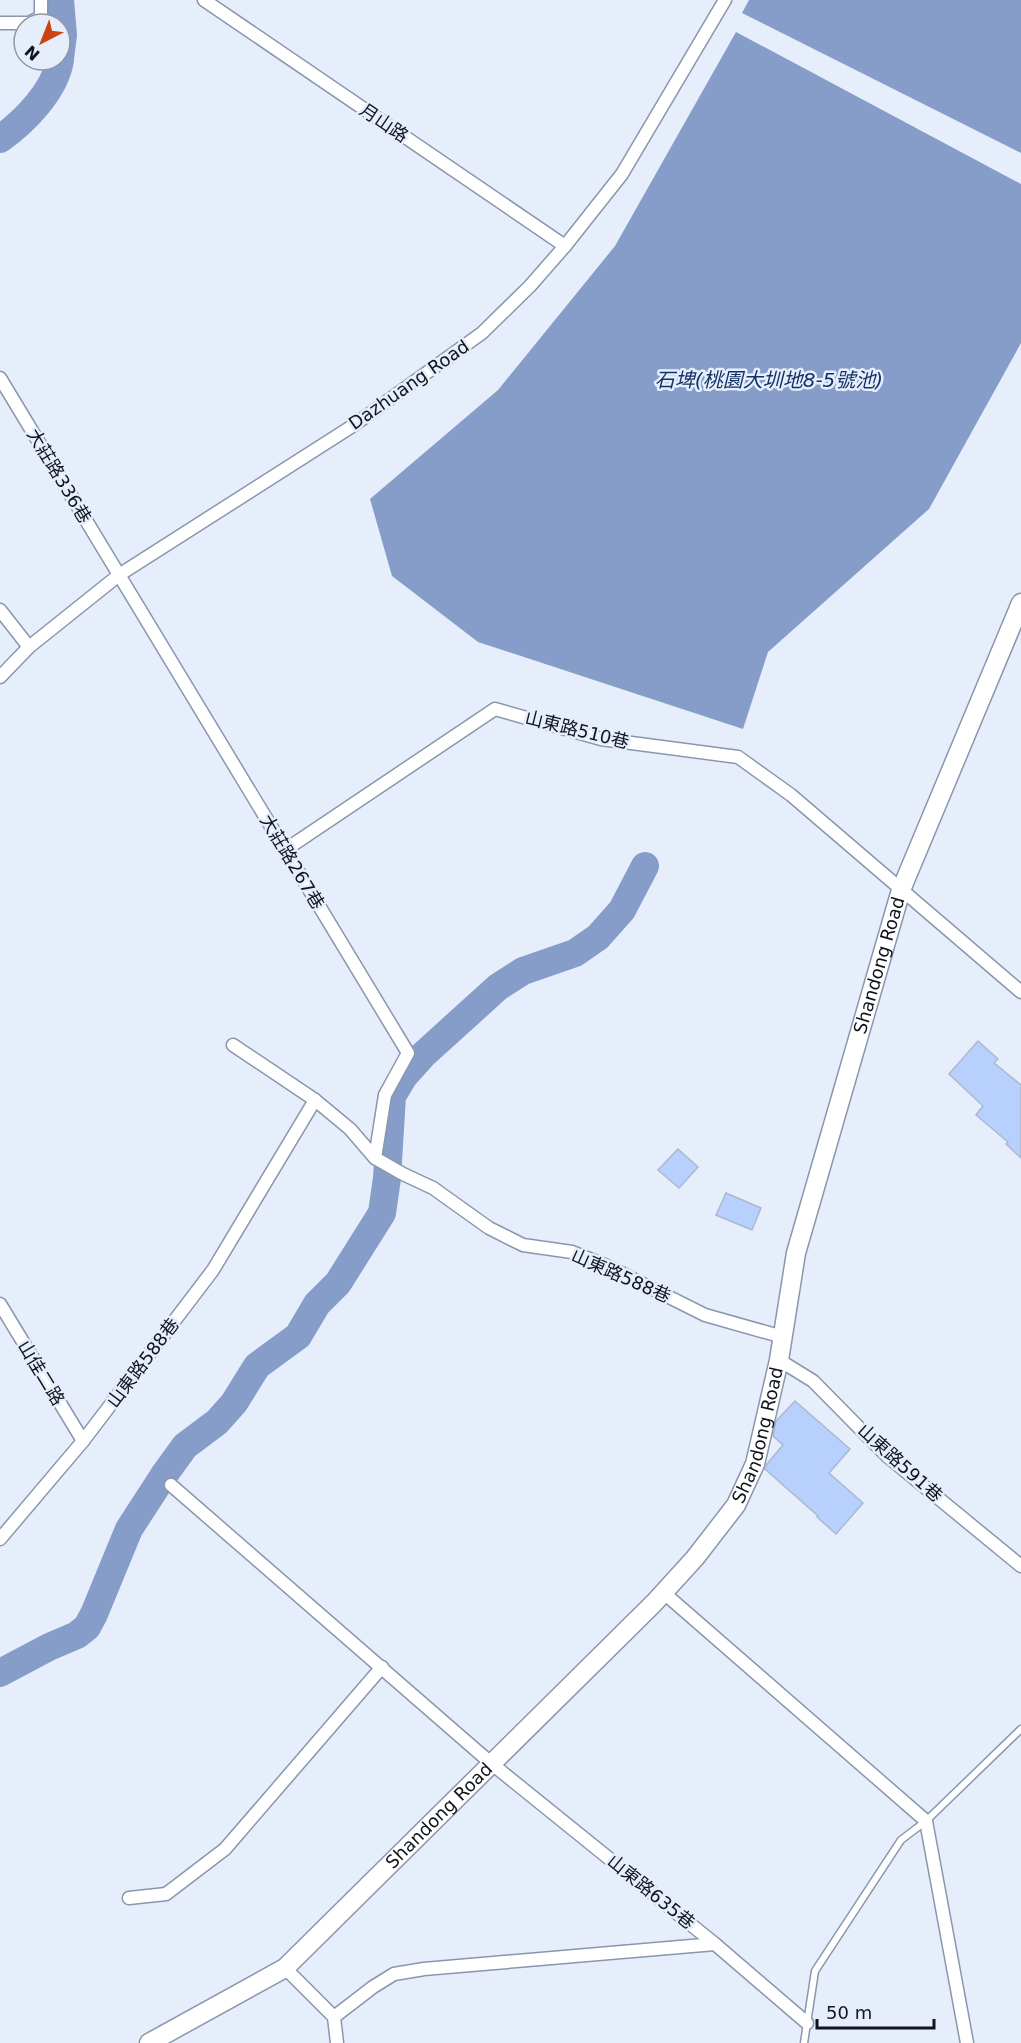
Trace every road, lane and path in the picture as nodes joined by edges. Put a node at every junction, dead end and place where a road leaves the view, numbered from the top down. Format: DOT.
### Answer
graph roads {
  1 [pos="41,0"];
  2 [pos="204,0"];
  3 [pos="725,0"];
  4 [pos="0,23"];
  5 [pos="565,246"];
  6 [pos="0,378"];
  7 [pos="119,575"];
  8 [pos="1021,603"];
  9 [pos="0,610"];
  10 [pos="29,647"];
  11 [pos="0,677"];
  12 [pos="285,850"];
  13 [pos="901,890"];
  14 [pos="1021,992"];
  15 [pos="233,1045"];
  16 [pos="315,1100"];
  17 [pos="375,1158"];
  18 [pos="0,1304"];
  19 [pos="783,1337"];
  20 [pos="779,1360"];
  21 [pos="83,1441"];
  22 [pos="171,1485"];
  23 [pos="0,1539"];
  24 [pos="1021,1566"];
  25 [pos="664,1593"];
  26 [pos="382,1666"];
  27 [pos="1021,1729"];
  28 [pos="492,1764"];
  29 [pos="926,1821"];
  30 [pos="129,1898"];
  31 [pos="715,1944"];
  32 [pos="285,1968"];
  33 [pos="334,2017"];
  34 [pos="807,2023"];
  35 [pos="149,2043"];
  36 [pos="338,2043"];
  37 [pos="804,2043"];
  38 [pos="967,2043"];
  1 -- 4 [label="street"];
  2 -- 5 [label="street, 月山路"];
  3 -- 5 [label="street, Dazhuang Road"];
  5 -- 7 [label="street, Dazhuang Road"];
  6 -- 7 [label="street, 大莊路336巷"];
  7 -- 10 [label="street, Dazhuang Road"];
  7 -- 12 [label="street, 大莊路267巷"];
  8 -- 13 [label="street, Shandong Road"];
  9 -- 10 [label="street"];
  10 -- 11 [label="street, Dazhuang Road"];
  12 -- 13 [label="street, 山東路510巷"];
  12 -- 17 [label="street, 大莊路267巷"];
  13 -- 14 [label="street, 山東路510巷"];
  13 -- 19 [label="street, Shandong Road"];
  15 -- 16 [label="street, 山東路588巷"];
  16 -- 17 [label="street, 山東路588巷"];
  16 -- 21 [label="street, 山東路588巷"];
  17 -- 19 [label="street, 山東路588巷"];
  18 -- 21 [label="street, 山佳二路"];
  19 -- 20 [label="street, Shandong Road"];
  20 -- 24 [label="street, 山東路591巷"];
  20 -- 25 [label="street, Shandong Road"];
  21 -- 23 [label="street, 山東路588巷"];
  22 -- 26 [label="street, 山東路635巷"];
  25 -- 28 [label="street, Shandong Road"];
  25 -- 29 [label="street"];
  26 -- 28 [label="street, 山東路635巷"];
  26 -- 30 [label="street"];
  27 -- 29 [label="lane"];
  28 -- 31 [label="street, 山東路635巷"];
  28 -- 32 [label="street, Shandong Road"];
  29 -- 34 [label="lane"];
  29 -- 38 [label="street"];
  31 -- 33 [label="street"];
  31 -- 34 [label="street, 山東路635巷"];
  32 -- 33 [label="street"];
  32 -- 35 [label="street, Shandong Road"];
  33 -- 36 [label="street"];
  34 -- 37 [label="lane"];
}
